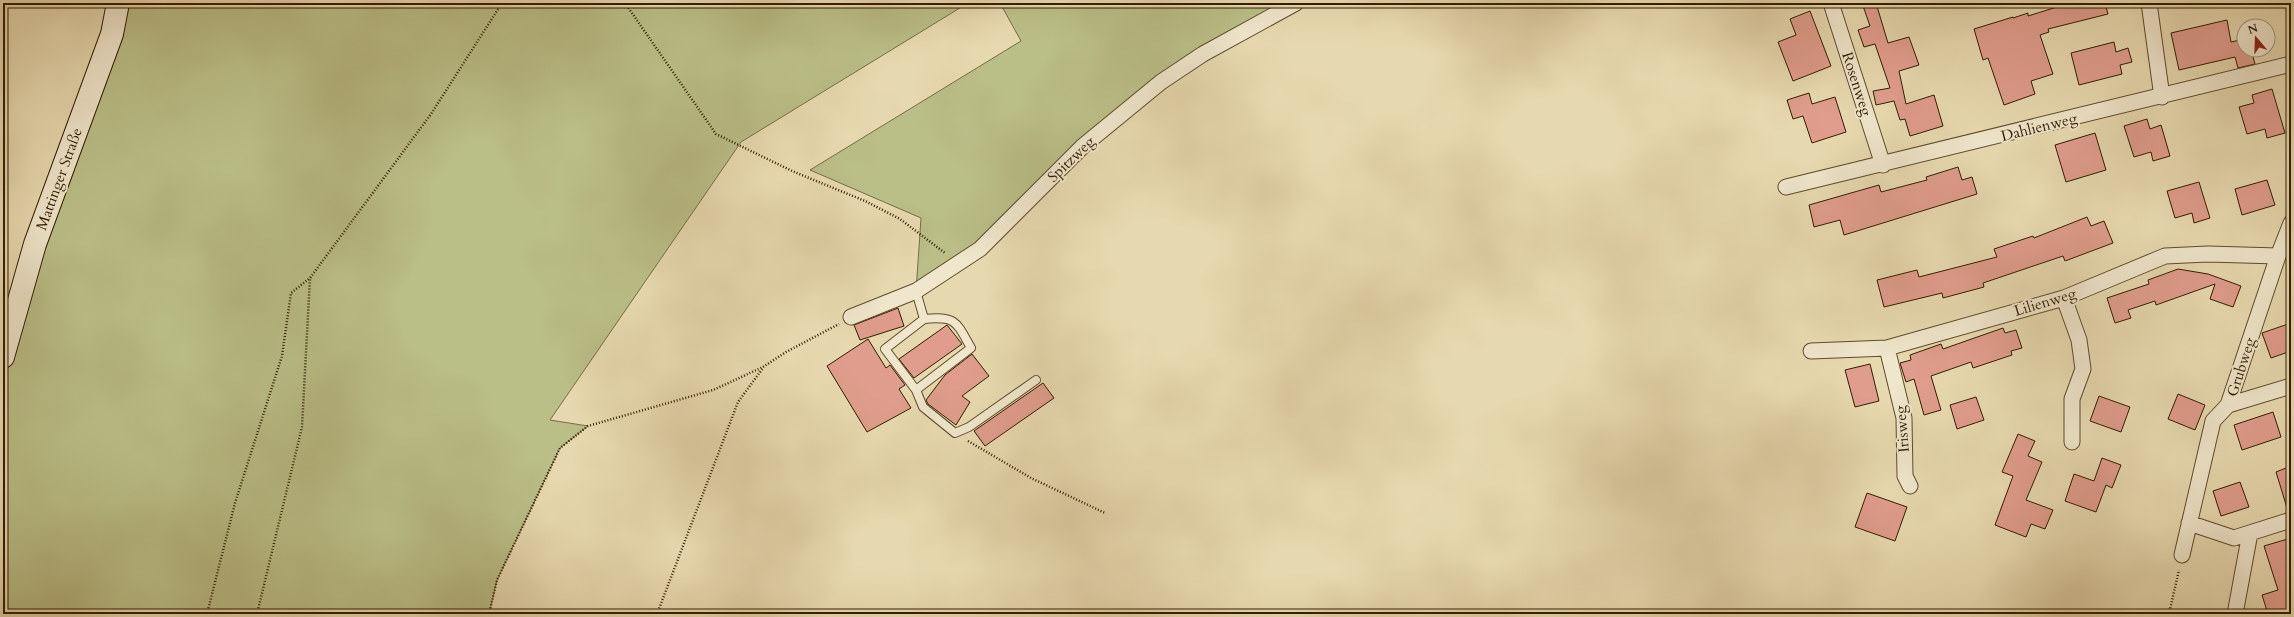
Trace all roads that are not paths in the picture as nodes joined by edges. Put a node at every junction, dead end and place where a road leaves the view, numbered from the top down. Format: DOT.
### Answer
graph roads {
  1 [pos="118,3"];
  2 [pos="1296,3"];
  3 [pos="1831,3"];
  4 [pos="2149,3"];
  5 [pos="2291,64"];
  6 [pos="2162,97"];
  7 [pos="1883,165"];
  8 [pos="1786,188"];
  9 [pos="2291,223"];
  10 [pos="2288,240"];
  11 [pos="2278,256"];
  12 [pos="916,291"];
  13 [pos="2064,298"];
  14 [pos="851,317"];
  15 [pos="924,319"];
  16 [pos="1887,348"];
  17 [pos="1811,351"];
  18 [pos="3,357"];
  19 [pos="1036,380"];
  20 [pos="2291,386"];
  21 [pos="916,390"];
  22 [pos="2228,405"];
  23 [pos="2072,442"];
  24 [pos="1910,486"];
  25 [pos="2291,520"];
  26 [pos="2189,523"];
  27 [pos="2250,533"];
  28 [pos="2182,555"];
  29 [pos="2235,614"];
  1 -- 18 [label="street, Mattinger Straße"];
  2 -- 12 [label="street, Spitzweg"];
  3 -- 7 [label="street, Rosenweg"];
  4 -- 6 [label="street"];
  5 -- 6 [label="street, Dahlienweg"];
  6 -- 7 [label="street, Dahlienweg"];
  7 -- 8 [label="street, Dahlienweg"];
  9 -- 10 [label="street, Grubweg"];
  10 -- 11 [label="street, Grubweg"];
  11 -- 13 [label="street, Lilienweg"];
  11 -- 22 [label="street, Grubweg"];
  12 -- 14 [label="street, Spitzweg"];
  12 -- 15 [label="lane"];
  13 -- 16 [label="street, Lilienweg"];
  13 -- 23 [label="street"];
  15 -- 21 [label="lane"];
  15 -- 21 [label="lane"];
  16 -- 17 [label="street, Lilienweg"];
  16 -- 24 [label="street, Irisweg"];
  19 -- 21 [label="lane"];
  20 -- 22 [label="street"];
  22 -- 26 [label="street, Grubweg"];
  25 -- 27 [label="street"];
  26 -- 27 [label="street"];
  26 -- 28 [label="street, Grubweg"];
  27 -- 29 [label="street"];
}
